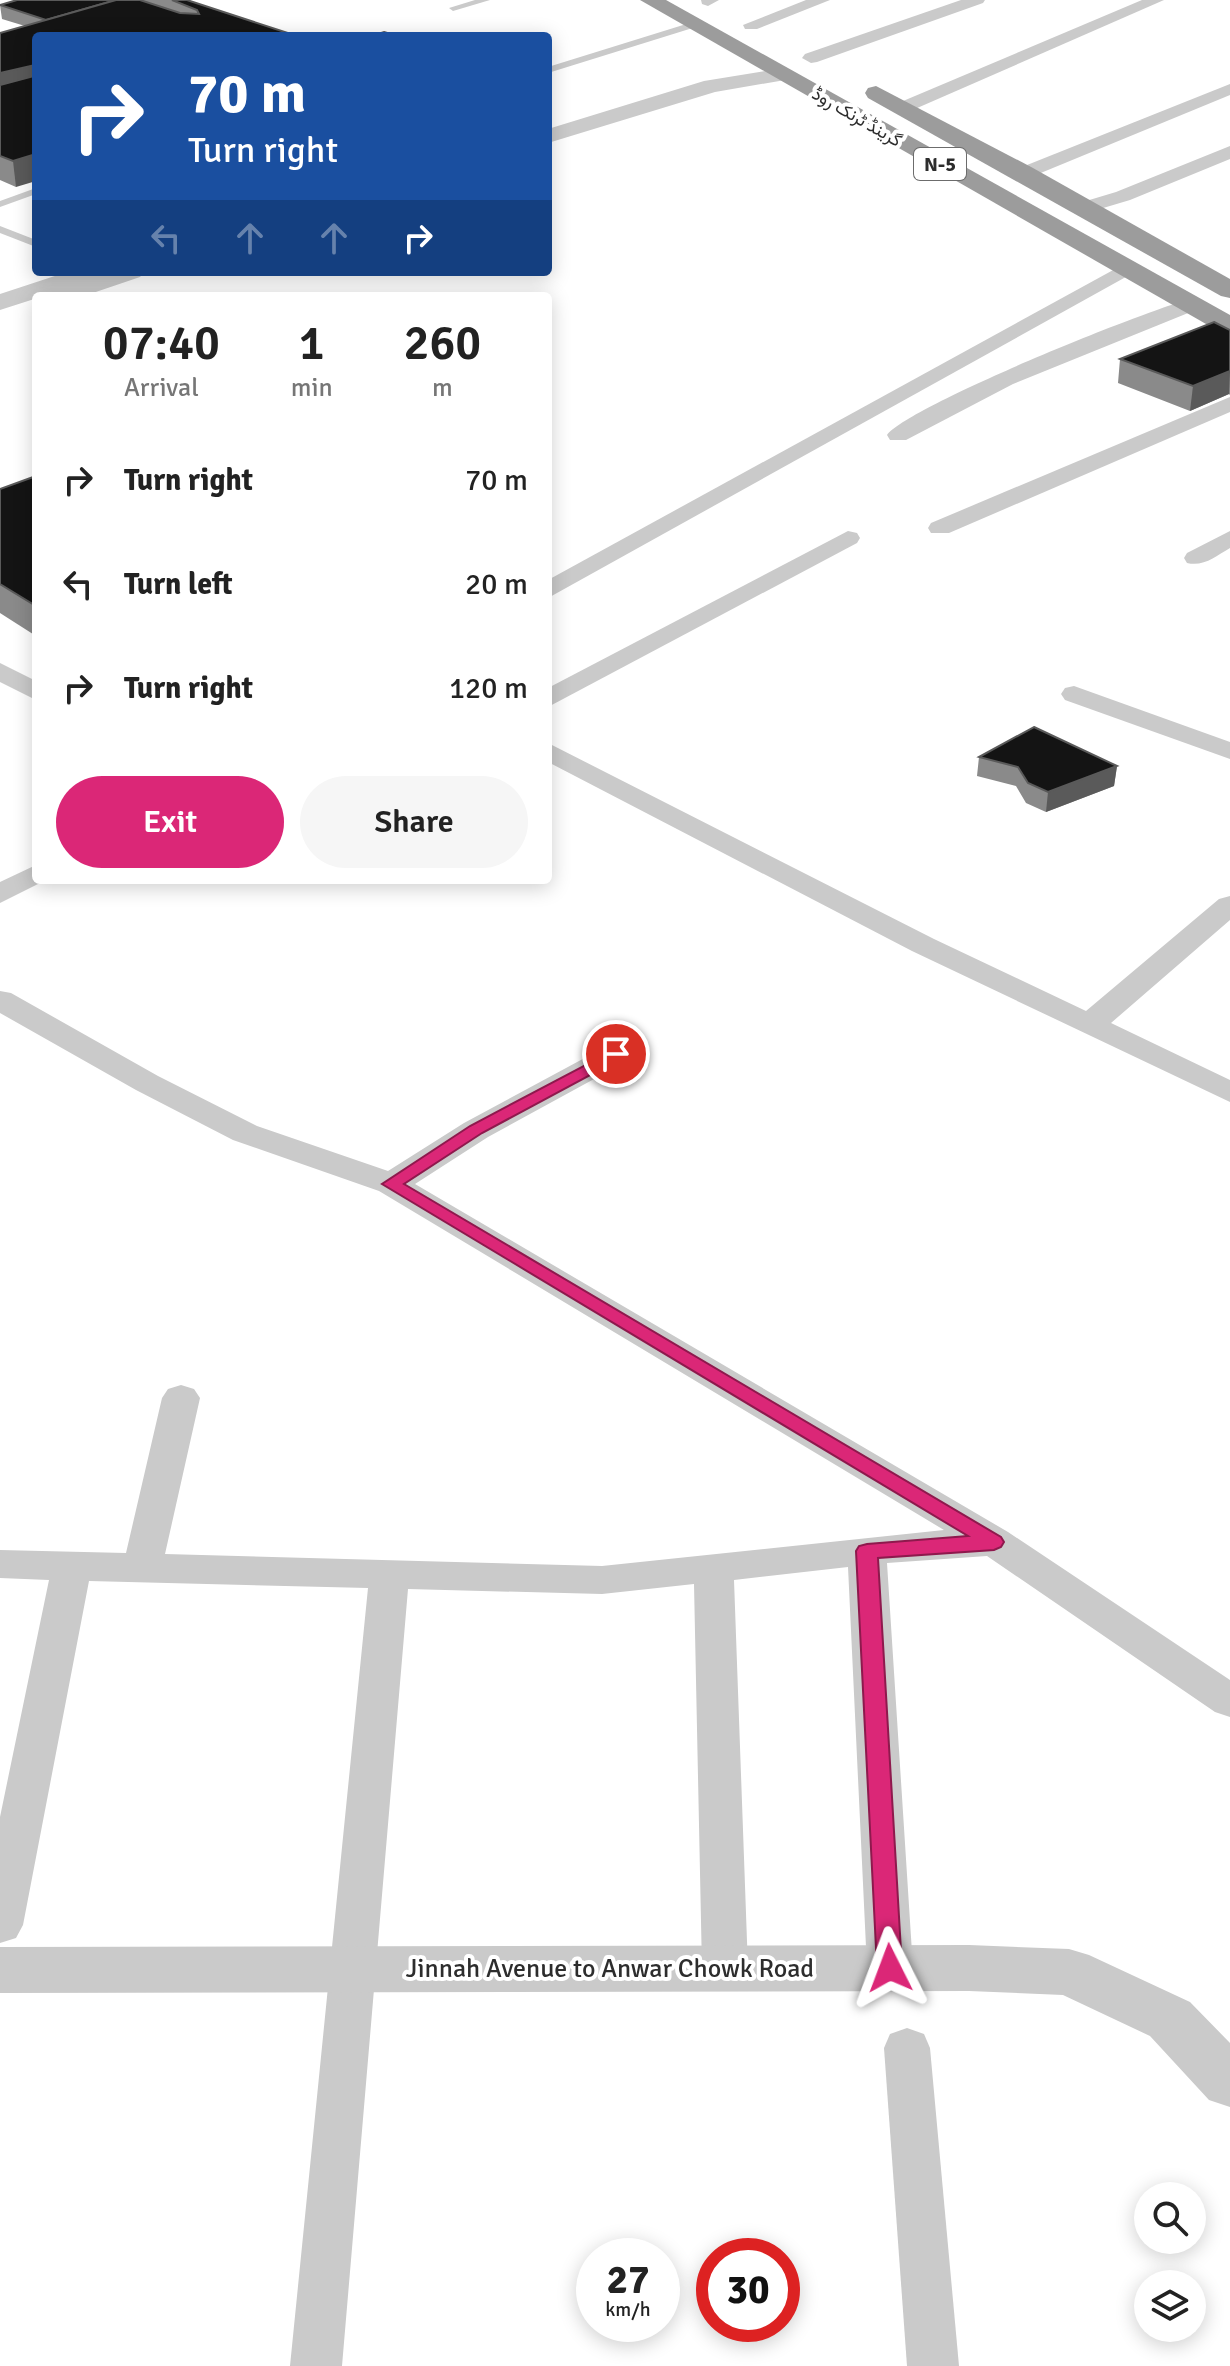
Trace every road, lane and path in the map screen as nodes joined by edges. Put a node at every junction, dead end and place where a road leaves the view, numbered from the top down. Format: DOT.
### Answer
graph roads {
  1 [pos="486,0"];
  2 [pos="651,0"];
  3 [pos="708,0"];
  4 [pos="822,0"];
  5 [pos="977,0"];
  6 [pos="1156,0"];
  7 [pos="453,8"];
  8 [pos="696,24"];
  9 [pos="751,25"];
  10 [pos="811,58"];
  11 [pos="552,69"];
  12 [pos="776,70"];
  13 [pos="1230,89"];
  14 [pos="878,95"];
  15 [pos="830,102"];
  16 [pos="902,108"];
  17 [pos="552,120"];
  18 [pos="552,135"];
  19 [pos="1230,152"];
  20 [pos="1024,173"];
  21 [pos="32,192"];
  22 [pos="0,204"];
  23 [pos="1083,208"];
  24 [pos="0,229"];
  25 [pos="32,242"];
  26 [pos="1126,269"];
  27 [pos="80,276"];
  28 [pos="113,276"];
  29 [pos="1230,290"];
  30 [pos="70,292"];
  31 [pos="0,302"];
  32 [pos="32,304"];
  33 [pos="1191,305"];
  34 [pos="0,315"];
  35 [pos="1230,326"];
  36 [pos="1230,404"];
  37 [pos="898,435"];
  38 [pos="940,528"];
  39 [pos="848,538"];
  40 [pos="1230,538"];
  41 [pos="1196,558"];
  42 [pos="552,588"];
  43 [pos="0,671"];
  44 [pos="32,690"];
  45 [pos="1074,694"];
  46 [pos="552,697"];
  47 [pos="0,698"];
  48 [pos="32,716"];
  49 [pos="1230,751"];
  50 [pos="552,753"];
  51 [pos="32,876"];
  52 [pos="0,894"];
  53 [pos="1230,905"];
  54 [pos="0,1000"];
  55 [pos="1089,1025"];
  56 [pos="616,1054"];
  57 [pos="1230,1092"];
  58 [pos="391,1184"];
  59 [pos="181,1398"];
  60 [pos="994,1542"];
  61 [pos="867,1551"];
  62 [pos="0,1564"];
  63 [pos="72,1566"];
  64 [pos="142,1568"];
  65 [pos="714,1568"];
  66 [pos="389,1575"];
  67 [pos="1230,1701"];
  68 [pos="0,1925"];
  69 [pos="890,1968"];
  70 [pos="353,1969"];
  71 [pos="725,1969"];
  72 [pos="0,1970"];
  73 [pos="907,2048"];
  74 [pos="1230,2082"];
  75 [pos="316,2366"];
  76 [pos="933,2366"];
  1 -- 7 [label="lane"];
  2 -- 8 [label="highway, گرینڈ ٹرنک روڈ / N-5"];
  3 -- 9 [label="highway, گرینڈ ٹرنک روڈ / N-5"];
  4 -- 9 [label="street"];
  5 -- 10 [label="street"];
  6 -- 16 [label="street"];
  8 -- 11 [label="lane"];
  8 -- 12 [label="highway, گرینڈ ٹرنک روڈ / N-5"];
  9 -- 10 [label="highway, گرینڈ ٹرنک روڈ / N-5"];
  10 -- 14 [label="highway, گرینڈ ٹرنک روڈ / N-5"];
  12 -- 15 [label="highway, گرینڈ ٹرنک روڈ / N-5"];
  12 -- 17 [label="street"];
  12 -- 18 [label="street"];
  13 -- 20 [label="street"];
  14 -- 15 [label="highway"];
  14 -- 16 [label="highway, گرینڈ ٹرنک روڈ / N-5"];
  15 -- 26 [label="highway, گرینڈ ٹرنک روڈ / N-5"];
  16 -- 20 [label="highway, گرینڈ ٹرنک روڈ / N-5"];
  19 -- 23 [label="street"];
  20 -- 23 [label="highway, گرینڈ ٹرنک روڈ / N-5"];
  21 -- 22 [label="lane"];
  23 -- 29 [label="highway, گرینڈ ٹرنک روڈ / N-5"];
  24 -- 25 [label="lane"];
  26 -- 33 [label="highway, گرینڈ ٹرنک روڈ / N-5"];
  26 -- 42 [label="street"];
  27 -- 31 [label="street"];
  28 -- 30 [label="street"];
  32 -- 34 [label="street"];
  33 -- 35 [label="highway, گرینڈ ٹرنک روڈ / N-5"];
  33 -- 37 [label="street"];
  36 -- 38 [label="street"];
  39 -- 46 [label="street"];
  40 -- 41 [label="street"];
  43 -- 44 [label="street"];
  45 -- 49 [label="street"];
  47 -- 48 [label="street"];
  50 -- 55 [label="street"];
  51 -- 52 [label="street"];
  53 -- 55 [label="street"];
  54 -- 58 [label="street"];
  55 -- 57 [label="street"];
  56 -- 58 [label="street"];
  58 -- 60 [label="street"];
  59 -- 64 [label="street"];
  60 -- 61 [label="street"];
  60 -- 67 [label="street"];
  61 -- 65 [label="street"];
  61 -- 69 [label="street"];
  62 -- 63 [label="street"];
  63 -- 64 [label="street"];
  63 -- 68 [label="street"];
  64 -- 66 [label="street"];
  65 -- 66 [label="street"];
  65 -- 71 [label="street"];
  66 -- 70 [label="street"];
  69 -- 71 [label="street, Jinnah Avenue to Anwar Chowk Road"];
  69 -- 74 [label="street, Jinnah Avenue to Anwar Chowk Road"];
  70 -- 71 [label="street, Jinnah Avenue to Anwar Chowk Road"];
  70 -- 72 [label="street, Jinnah Avenue to Anwar Chowk Road"];
  70 -- 75 [label="street"];
  73 -- 76 [label="street"];
}
